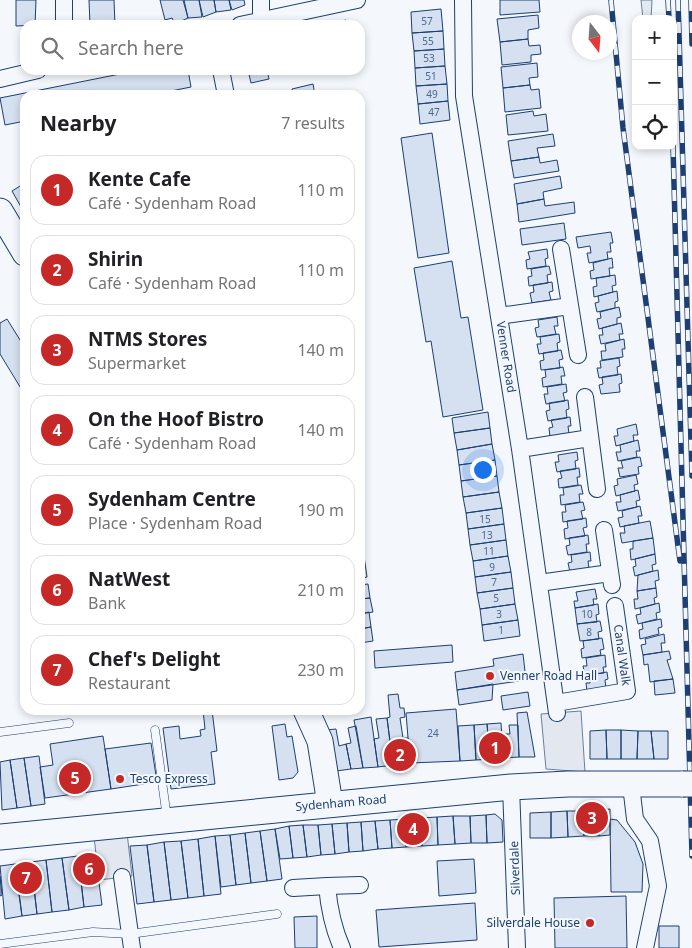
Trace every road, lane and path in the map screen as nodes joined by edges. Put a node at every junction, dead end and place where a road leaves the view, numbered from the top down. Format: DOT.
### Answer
graph roads {
  1 [pos="64,0"];
  2 [pos="261,0"];
  3 [pos="357,0"];
  4 [pos="463,0"];
  5 [pos="64,20"];
  6 [pos="261,20"];
  7 [pos="20,74"];
  8 [pos="223,75"];
  9 [pos="0,79"];
  10 [pos="225,90"];
  11 [pos="0,211"];
  12 [pos="20,245"];
  13 [pos="562,249"];
  14 [pos="570,306"];
  15 [pos="499,316"];
  16 [pos="578,355"];
  17 [pos="585,397"];
  18 [pos="590,438"];
  19 [pos="520,449"];
  20 [pos="598,489"];
  21 [pos="604,530"];
  22 [pos="539,583"];
  23 [pos="614,606"];
  24 [pos="556,708"];
  25 [pos="308,715"];
  26 [pos="69,723"];
  27 [pos="155,730"];
  28 [pos="0,732"];
  29 [pos="687,784"];
  30 [pos="631,785"];
  31 [pos="511,788"];
  32 [pos="330,804"];
  33 [pos="167,820"];
  34 [pos="0,837"];
  35 [pos="122,877"];
  36 [pos="360,885"];
  37 [pos="326,886"];
  38 [pos="293,888"];
  39 [pos="277,914"];
  40 [pos="131,941"];
  41 [pos="0,944"];
  42 [pos="342,948"];
  43 [pos="517,948"];
  44 [pos="645,948"];
  1 -- 5 [label="street"];
  2 -- 6 [label="street"];
  3 -- 6 [label="street"];
  4 -- 15 [label="street, Venner Road"];
  7 -- 9 [label="street"];
  8 -- 10 [label="street"];
  11 -- 12 [label="main road"];
  13 -- 14 [label="street"];
  14 -- 15 [label="street"];
  14 -- 16 [label="street"];
  15 -- 19 [label="street, Venner Road"];
  17 -- 18 [label="street"];
  18 -- 19 [label="street"];
  18 -- 20 [label="street"];
  19 -- 22 [label="street, Venner Road"];
  21 -- 22 [label="street"];
  22 -- 24 [label="street, Venner Road"];
  23 -- 24 [label="street, Canal Walk"];
  25 -- 32 [label="main road"];
  26 -- 28 [label="lane"];
  27 -- 33 [label="lane"];
  29 -- 30 [label="main road, Sydenham Road"];
  30 -- 31 [label="main road, Sydenham Road"];
  30 -- 44 [label="street"];
  31 -- 32 [label="main road, Sydenham Road"];
  31 -- 43 [label="street, Silverdale"];
  32 -- 33 [label="main road, Sydenham Road"];
  33 -- 34 [label="main road, Sydenham Road"];
  35 -- 40 [label="street"];
  36 -- 37 [label="street"];
  37 -- 38 [label="street"];
  37 -- 42 [label="street"];
  39 -- 40 [label="lane"];
  40 -- 41 [label="lane"];
}
